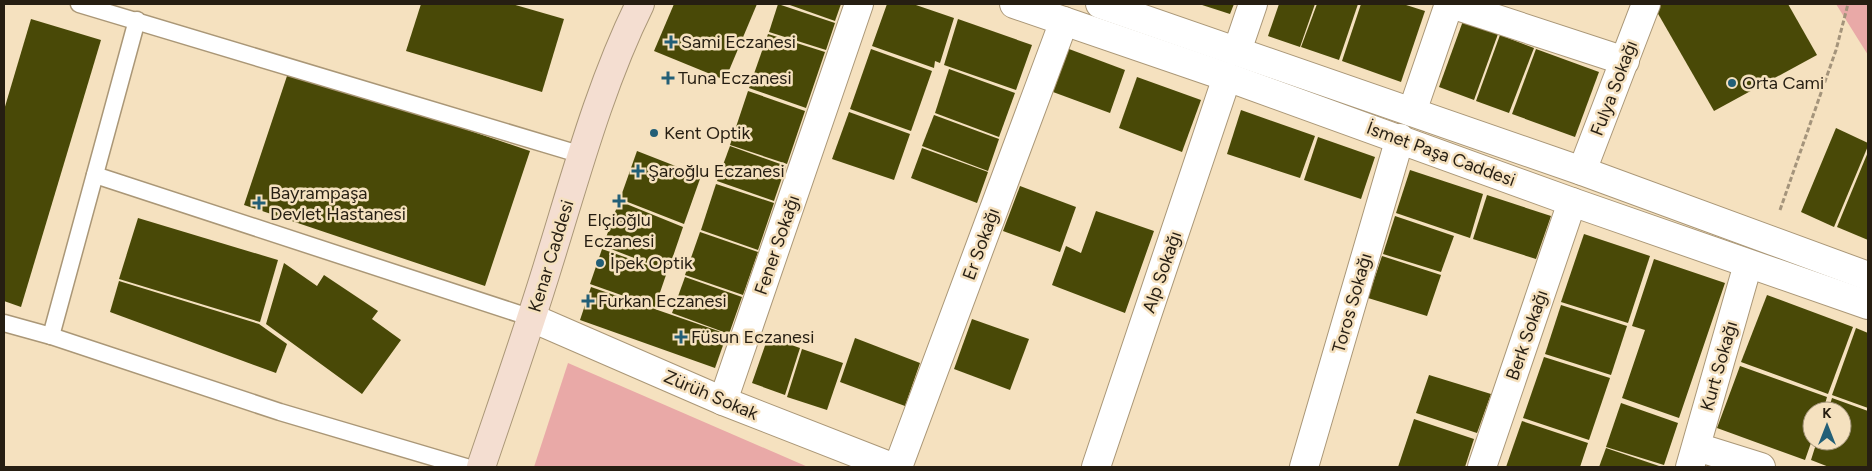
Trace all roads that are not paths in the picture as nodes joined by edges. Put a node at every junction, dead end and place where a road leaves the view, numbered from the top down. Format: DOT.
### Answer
graph roads {
  1 [pos="79,4"];
  2 [pos="623,4"];
  3 [pos="640,4"];
  4 [pos="859,4"];
  5 [pos="1014,4"];
  6 [pos="1100,4"];
  7 [pos="1253,4"];
  8 [pos="1450,4"];
  9 [pos="1646,4"];
  10 [pos="137,20"];
  11 [pos="1064,21"];
  12 [pos="620,45"];
  13 [pos="1237,51"];
  14 [pos="1625,62"];
  15 [pos="1228,76"];
  16 [pos="1412,112"];
  17 [pos="1400,138"];
  18 [pos="582,156"];
  19 [pos="1582,171"];
  20 [pos="95,175"];
  21 [pos="1572,202"];
  22 [pos="1748,264"];
  23 [pos="1868,276"];
  24 [pos="1868,305"];
  25 [pos="532,318"];
  26 [pos="4,323"];
  27 [pos="51,336"];
  28 [pos="723,401"];
  29 [pos="1693,457"];
  30 [pos="466,467"];
  31 [pos="481,467"];
  32 [pos="892,467"];
  33 [pos="898,467"];
  34 [pos="1096,467"];
  35 [pos="1304,467"];
  36 [pos="1482,467"];
  37 [pos="1761,467"];
  1 -- 10 [label="lane"];
  2 -- 12 [label="main road, Kenar Caddesi"];
  3 -- 12 [label="main road, Kenar Caddesi"];
  4 -- 28 [label="street, Fener Sokağı"];
  5 -- 11 [label="street, İsmet Paşa Caddesi"];
  6 -- 13 [label="street, İsmet Paşa Caddesi"];
  7 -- 13 [label="street"];
  8 -- 14 [label="street"];
  8 -- 16 [label="street"];
  9 -- 14 [label="street, Fulya Sokağı"];
  10 -- 18 [label="lane"];
  10 -- 20 [label="lane"];
  11 -- 15 [label="street, İsmet Paşa Caddesi"];
  11 -- 33 [label="street, Er Sokağı"];
  12 -- 18 [label="main road, Kenar Caddesi"];
  13 -- 16 [label="street, İsmet Paşa Caddesi"];
  14 -- 19 [label="street, Fulya Sokağı"];
  15 -- 17 [label="street, İsmet Paşa Caddesi"];
  15 -- 34 [label="street, Alp Sokağı"];
  16 -- 19 [label="street, İsmet Paşa Caddesi"];
  17 -- 21 [label="street, İsmet Paşa Caddesi"];
  17 -- 35 [label="street, Toros Sokağı"];
  18 -- 25 [label="main road, Kenar Caddesi"];
  19 -- 23 [label="street, İsmet Paşa Caddesi"];
  20 -- 25 [label="lane"];
  20 -- 27 [label="lane"];
  21 -- 22 [label="street, İsmet Paşa Caddesi"];
  21 -- 36 [label="street, Berk Sokağı"];
  22 -- 24 [label="street, İsmet Paşa Caddesi"];
  22 -- 29 [label="street, Kurt Sokağı"];
  25 -- 28 [label="street, Zürüh Sokak"];
  25 -- 31 [label="main road, Kenar Caddesi"];
  26 -- 27 [label="lane"];
  27 -- 30 [label="lane"];
  28 -- 32 [label="street, Zürüh Sokak"];
  29 -- 37 [label="street"];
}
